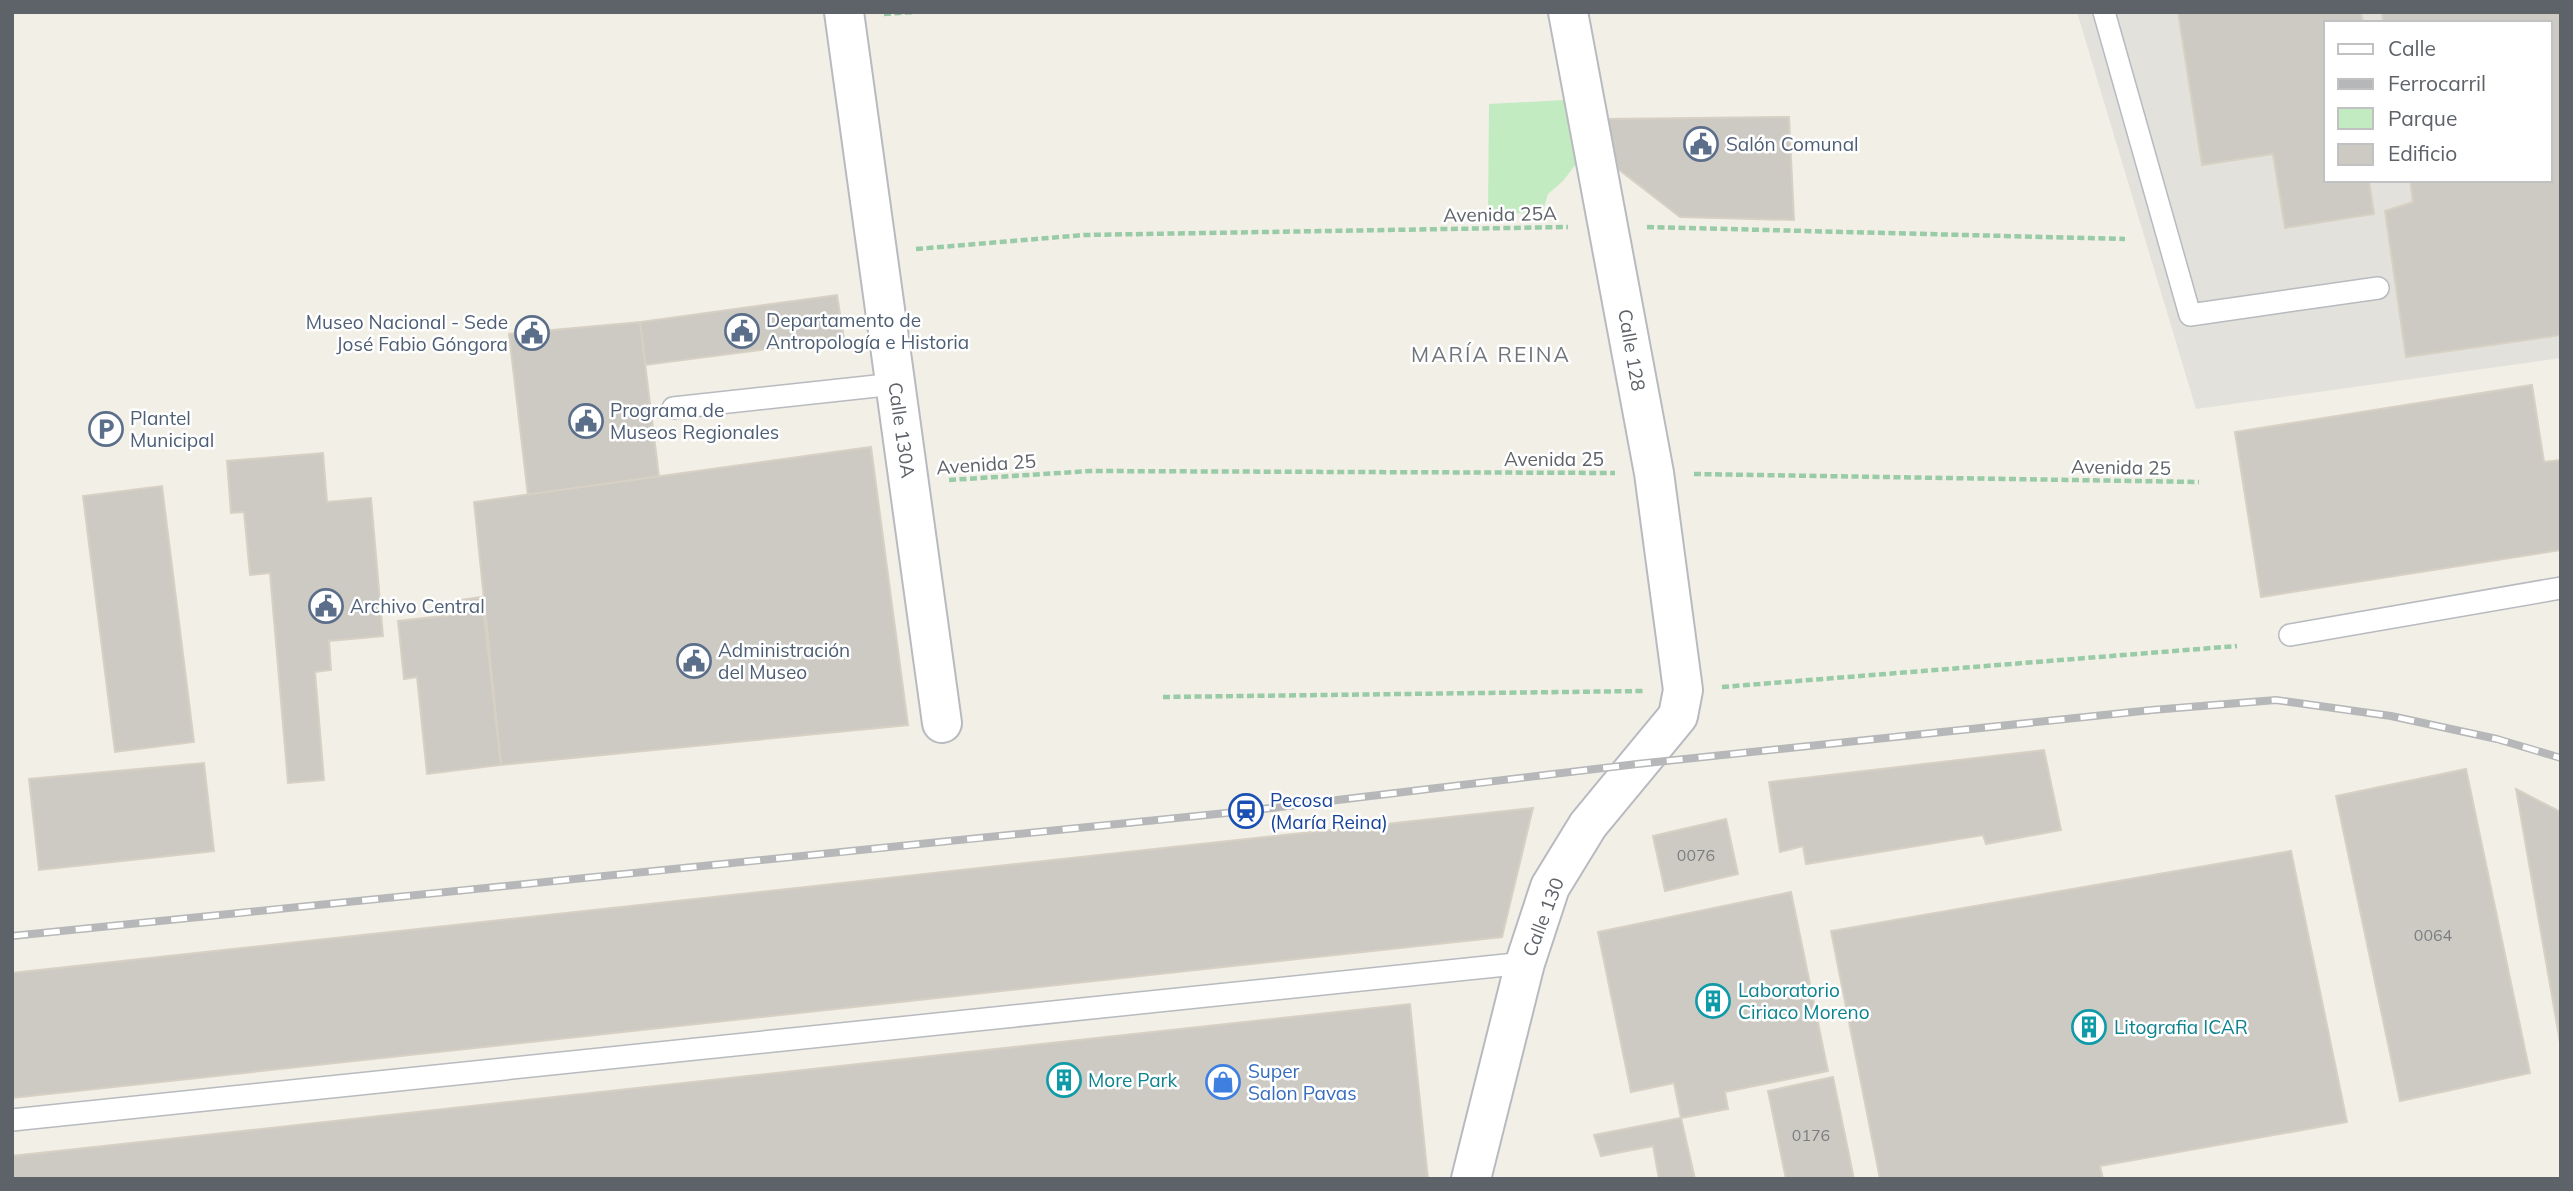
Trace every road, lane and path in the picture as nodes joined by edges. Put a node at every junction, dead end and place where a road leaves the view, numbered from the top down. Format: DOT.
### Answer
graph roads {
  1 [pos="844,12"];
  2 [pos="1568,12"];
  3 [pos="2104,12"];
  4 [pos="1609,226"];
  5 [pos="2125,239"];
  6 [pos="877,253"];
  7 [pos="2378,288"];
  8 [pos="895,384"];
  9 [pos="673,408"];
  10 [pos="1654,473"];
  11 [pos="2199,482"];
  12 [pos="909,483"];
  13 [pos="2561,588"];
  14 [pos="2290,635"];
  15 [pos="1683,690"];
  16 [pos="942,723"];
  17 [pos="1525,963"];
  18 [pos="12,1120"];
  19 [pos="1471,1179"];
  1 -- 6 [label="street, Calle 130A"];
  2 -- 4 [label="street, Calle 128"];
  3 -- 7 [label="lane"];
  4 -- 5 [label="path, Avenida 25A"];
  4 -- 6 [label="path, Avenida 25A"];
  4 -- 10 [label="street, Calle 128"];
  6 -- 8 [label="street, Calle 130A"];
  8 -- 9 [label="lane"];
  8 -- 12 [label="street, Calle 130A"];
  10 -- 11 [label="path, Avenida 25"];
  10 -- 12 [label="path, Avenida 25"];
  10 -- 15 [label="street, Calle 128"];
  12 -- 16 [label="street, Calle 130A"];
  13 -- 14 [label="lane"];
  15 -- 17 [label="street, Calle 130"];
  17 -- 18 [label="lane"];
  17 -- 19 [label="street, Calle 130"];
}
